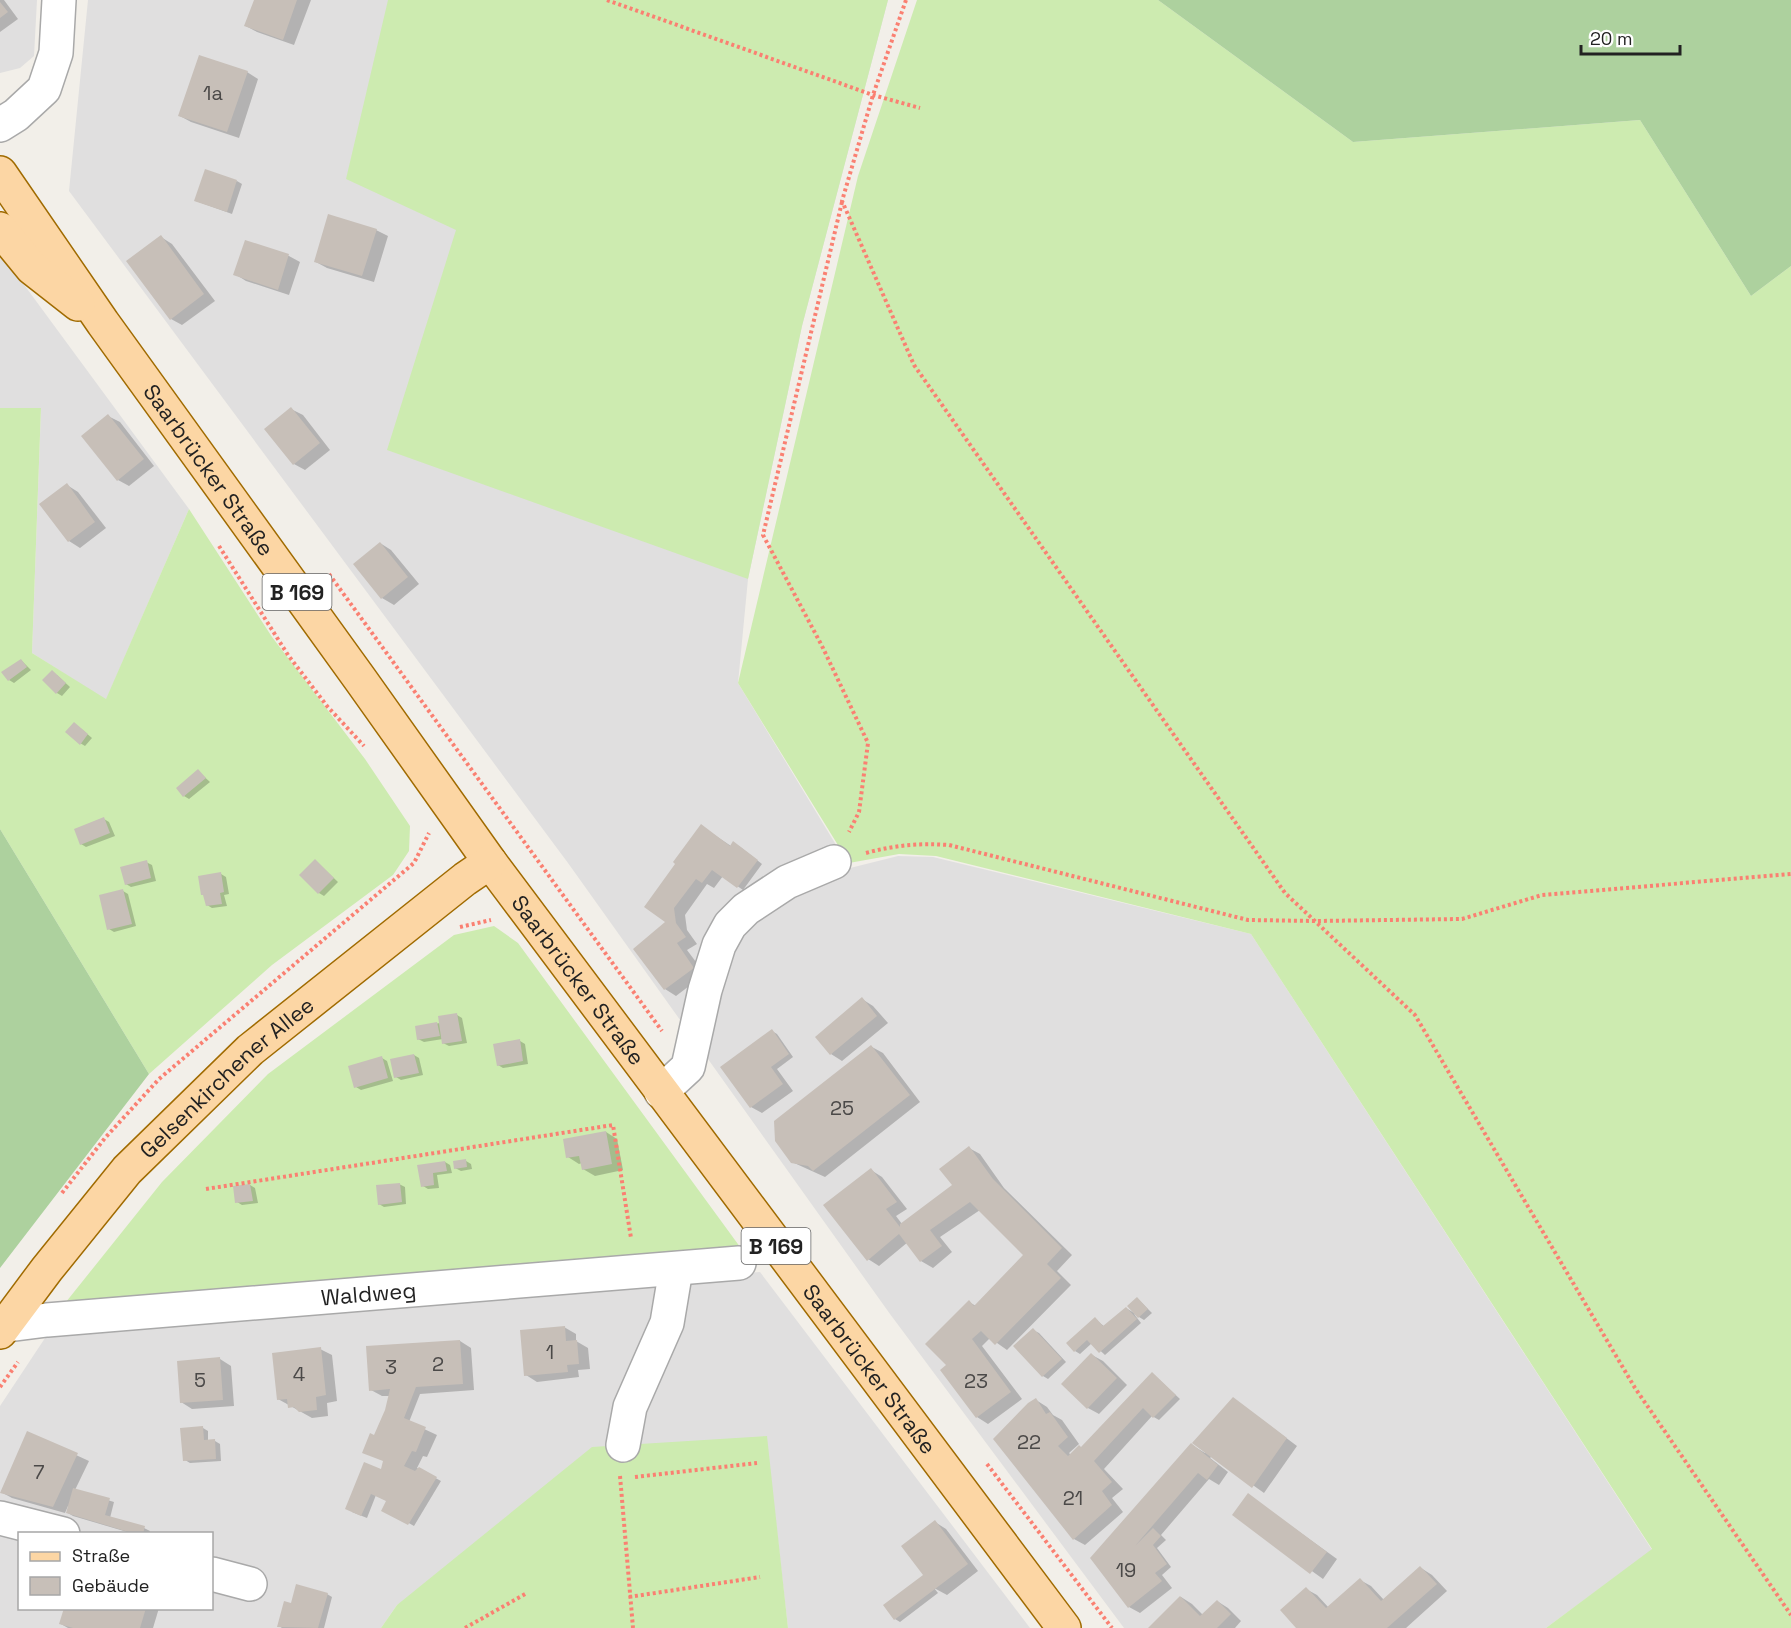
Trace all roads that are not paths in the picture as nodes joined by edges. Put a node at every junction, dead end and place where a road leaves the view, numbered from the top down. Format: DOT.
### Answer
graph roads {
  1 [pos="59,0"];
  2 [pos="0,125"];
  3 [pos="0,173"];
  4 [pos="0,229"];
  5 [pos="103,323"];
  6 [pos="490,862"];
  7 [pos="834,862"];
  8 [pos="661,1092"];
  9 [pos="739,1263"];
  10 [pos="676,1269"];
  11 [pos="1,1328"];
  12 [pos="623,1445"];
  13 [pos="0,1518"];
  14 [pos="59,1532"];
  15 [pos="213,1574"];
  16 [pos="250,1584"];
  17 [pos="1064,1628"];
  1 -- 2 [label="street"];
  3 -- 5 [label="main road, Saarbrücker Straße / B 169"];
  4 -- 5 [label="main road, Saarbrücker Straße / B 169"];
  5 -- 6 [label="main road, Saarbrücker Straße / B 169"];
  6 -- 8 [label="main road, Saarbrücker Straße / B 169"];
  6 -- 11 [label="main road, Gelsenkirchener Allee"];
  7 -- 8 [label="street"];
  8 -- 17 [label="main road, Saarbrücker Straße / B 169"];
  9 -- 10 [label="street, Waldweg"];
  10 -- 11 [label="street, Waldweg"];
  10 -- 12 [label="street"];
  13 -- 14 [label="street"];
  15 -- 16 [label="street"];
}
